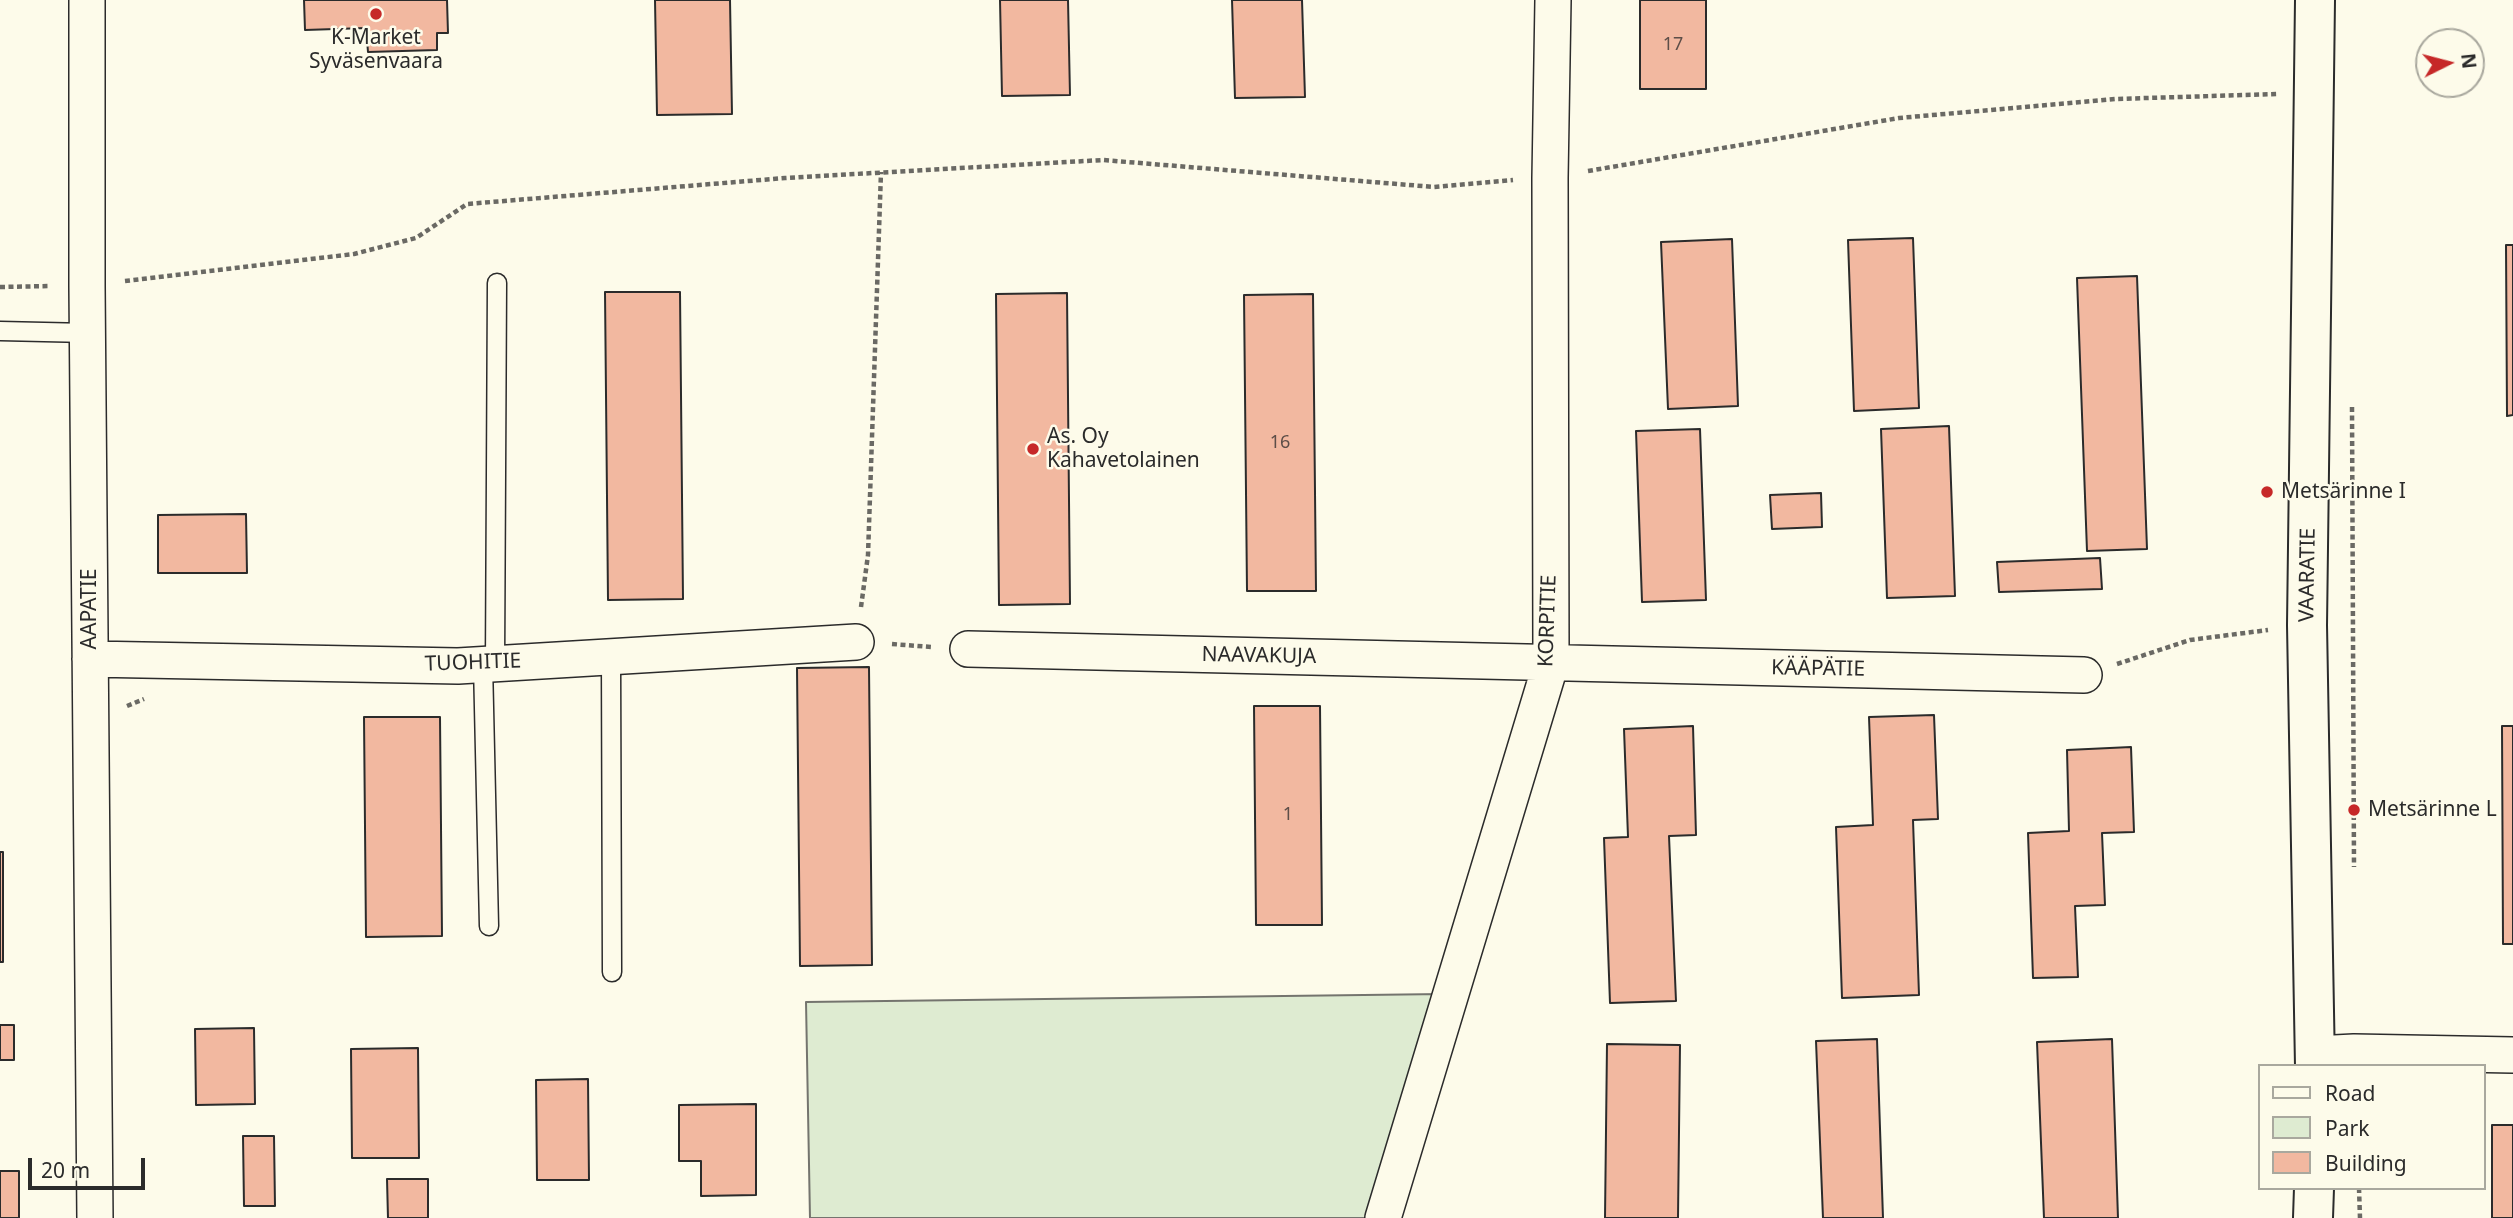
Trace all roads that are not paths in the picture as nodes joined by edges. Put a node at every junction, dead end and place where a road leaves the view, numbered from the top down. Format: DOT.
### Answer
graph roads {
  1 [pos="87,0"];
  2 [pos="1553,0"];
  3 [pos="2315,0"];
  4 [pos="497,284"];
  5 [pos="0,331"];
  6 [pos="88,333"];
  7 [pos="856,642"];
  8 [pos="968,649"];
  9 [pos="611,657"];
  10 [pos="90,659"];
  11 [pos="1551,663"];
  12 [pos="489,664"];
  13 [pos="2084,675"];
  14 [pos="489,926"];
  15 [pos="612,972"];
  16 [pos="2513,1055"];
  17 [pos="2315,1060"];
  18 [pos="2314,1190"];
  19 [pos="95,1218"];
  20 [pos="1383,1218"];
  21 [pos="2313,1218"];
  1 -- 6 [label="street, AAPATIE"];
  2 -- 11 [label="street, KORPITIE"];
  3 -- 17 [label="street, VAARATIE"];
  4 -- 12 [label="lane"];
  5 -- 6 [label="lane"];
  6 -- 10 [label="street, AAPATIE"];
  7 -- 9 [label="street, TUOHITIE"];
  8 -- 11 [label="street, NAAVAKUJA"];
  9 -- 12 [label="street, TUOHITIE"];
  9 -- 15 [label="lane"];
  10 -- 12 [label="street, TUOHITIE"];
  10 -- 19 [label="street, AAPATIE"];
  11 -- 13 [label="street, KÄÄPÄTIE"];
  11 -- 20 [label="street, KORPITIE"];
  12 -- 14 [label="lane"];
  16 -- 17 [label="street"];
  18 -- 21 [label="street"];
}
